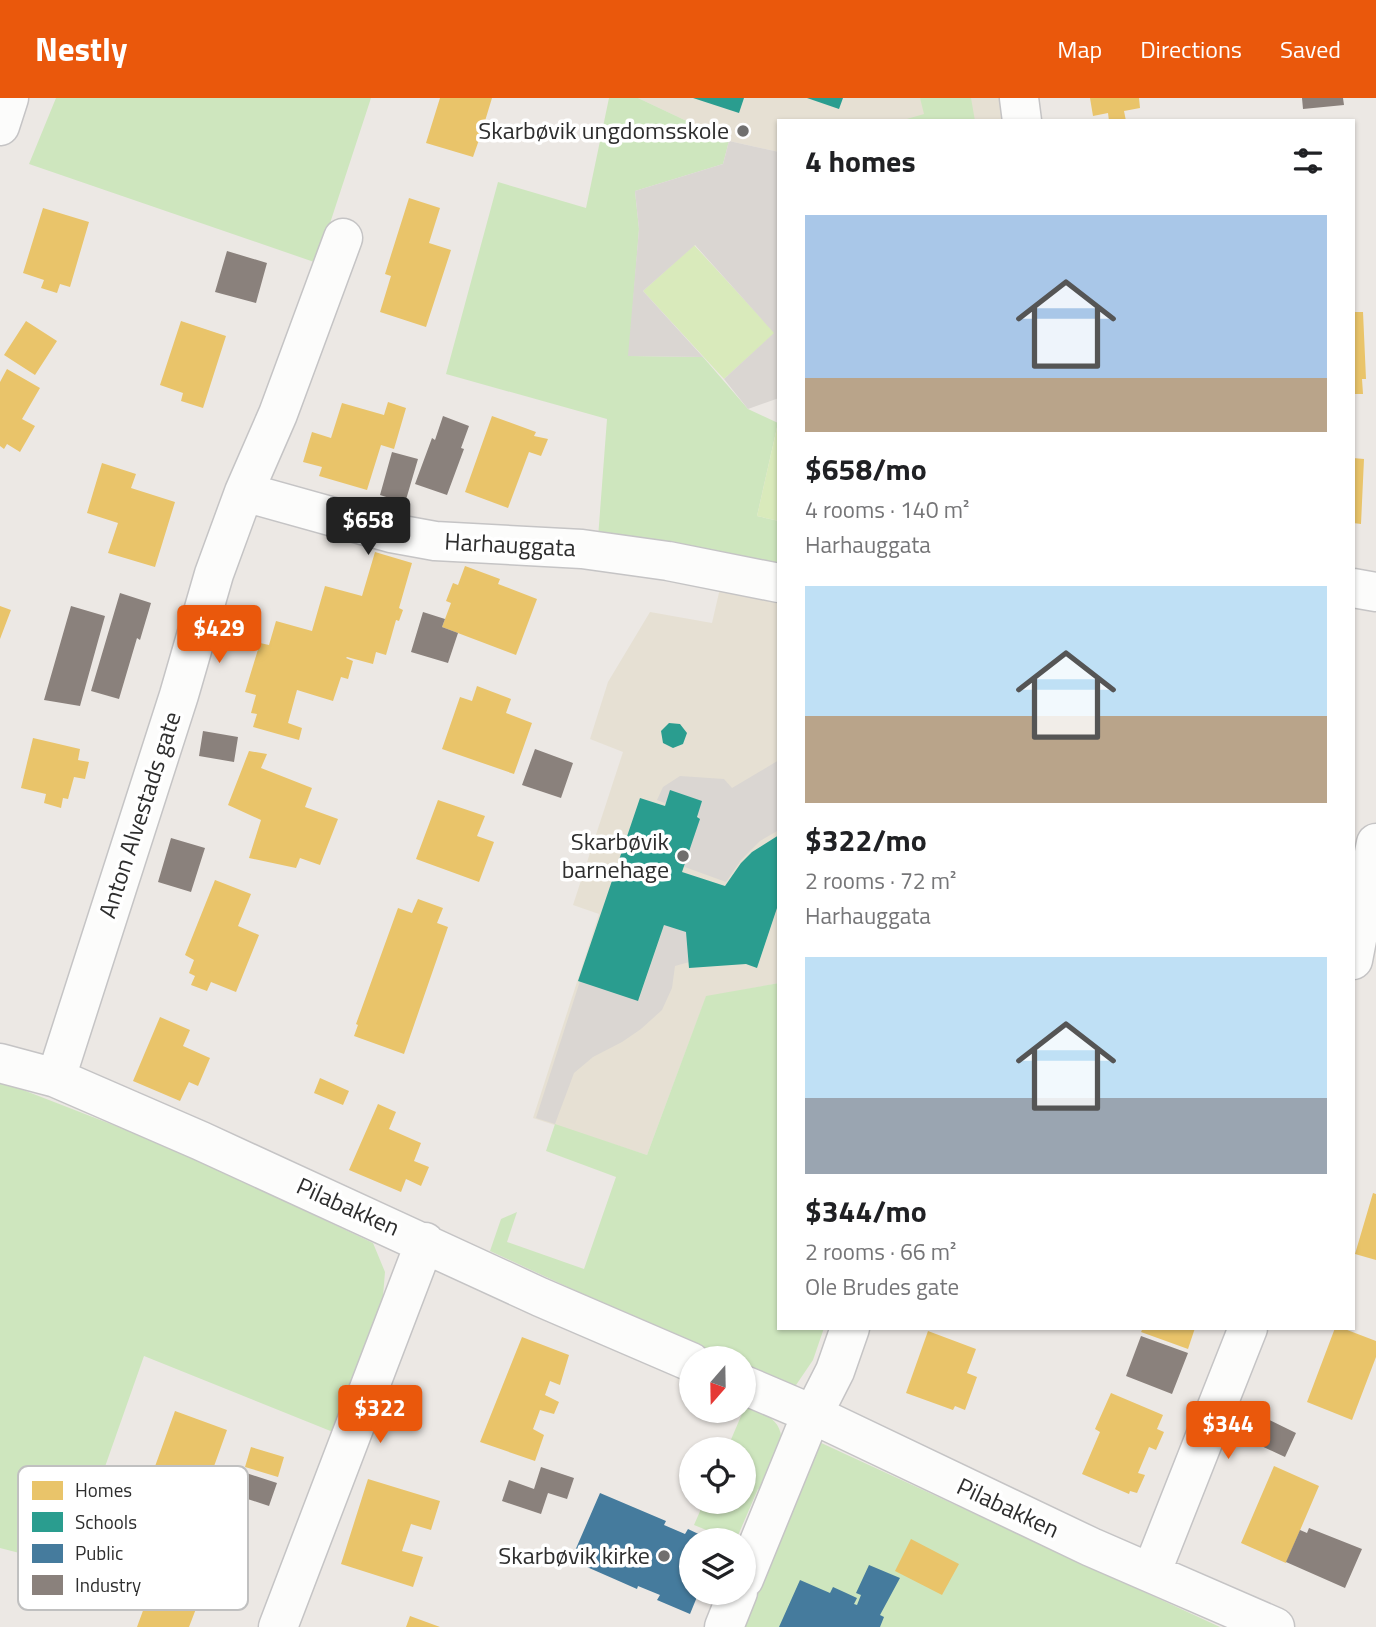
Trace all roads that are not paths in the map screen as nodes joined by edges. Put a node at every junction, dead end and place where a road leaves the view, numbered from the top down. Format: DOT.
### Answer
graph roads {
  1 [pos="9,98"];
  2 [pos="1019,98"];
  3 [pos="1022,119"];
  4 [pos="0,125"];
  5 [pos="343,238"];
  6 [pos="244,492"];
  7 [pos="777,583"];
  8 [pos="1355,588"];
  9 [pos="1376,592"];
  10 [pos="1376,843"];
  11 [pos="1355,950"];
  12 [pos="0,1063"];
  13 [pos="56,1078"];
  14 [pos="425,1242"];
  15 [pos="849,1330"];
  16 [pos="1247,1330"];
  17 [pos="679,1357"];
  18 [pos="756,1390"];
  19 [pos="812,1414"];
  20 [pos="756,1550"];
  21 [pos="1152,1572"];
  22 [pos="733,1605"];
  23 [pos="278,1627"];
  24 [pos="724,1627"];
  25 [pos="1275,1627"];
  1 -- 4 [label="street"];
  2 -- 3 [label="street"];
  5 -- 6 [label="street, Anton Alvestads gate"];
  6 -- 7 [label="street, Harhauggata"];
  6 -- 13 [label="street, Anton Alvestads gate"];
  8 -- 9 [label="street"];
  10 -- 11 [label="street"];
  12 -- 13 [label="street, Pilabakken"];
  13 -- 14 [label="street, Pilabakken"];
  14 -- 17 [label="street, Pilabakken"];
  14 -- 23 [label="street"];
  15 -- 19 [label="street"];
  16 -- 21 [label="street"];
  18 -- 19 [label="street, Pilabakken"];
  19 -- 20 [label="street"];
  19 -- 21 [label="street, Pilabakken"];
  21 -- 25 [label="street, Pilabakken"];
  22 -- 24 [label="street"];
}
